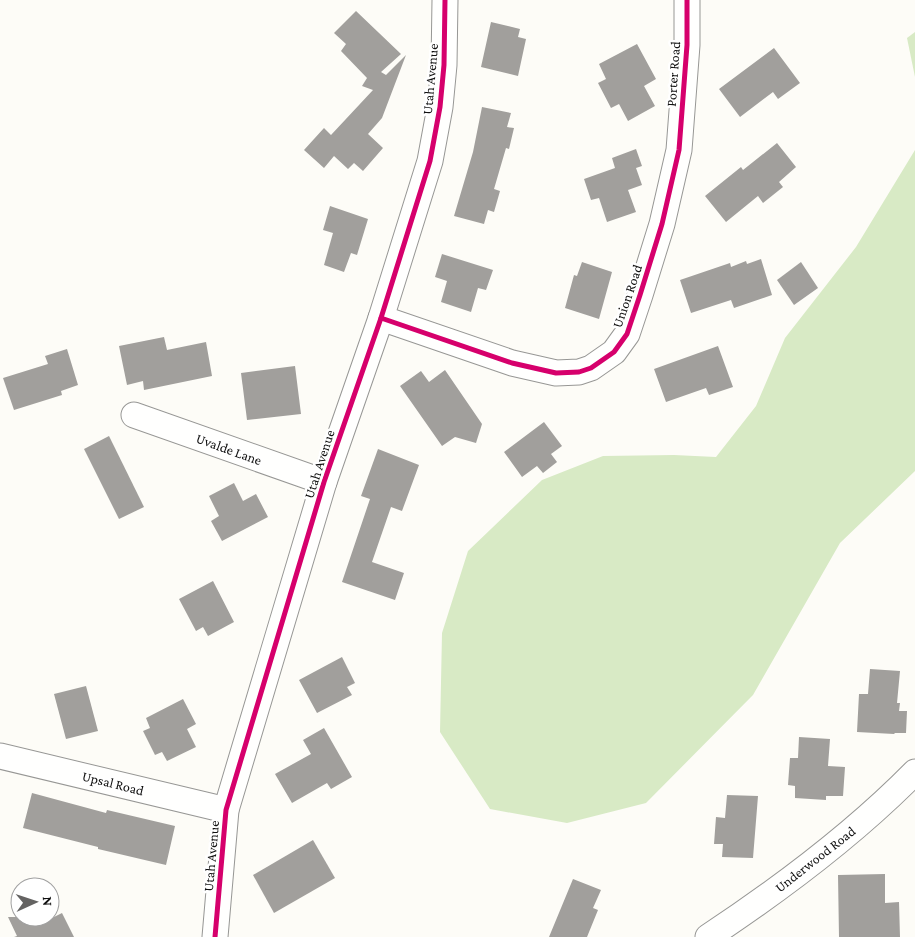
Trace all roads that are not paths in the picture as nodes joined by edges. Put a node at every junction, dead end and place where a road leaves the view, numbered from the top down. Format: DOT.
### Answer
graph roads {
  1 [pos="445,0"];
  2 [pos="687,0"];
  3 [pos="678,150"];
  4 [pos="381,318"];
  5 [pos="134,415"];
  6 [pos="324,482"];
  7 [pos="0,756"];
  8 [pos="915,772"];
  9 [pos="226,810"];
  10 [pos="215,937"];
  11 [pos="708,937"];
  1 -- 4 [label="street, Utah Avenue"];
  2 -- 3 [label="street, Porter Road"];
  3 -- 4 [label="street, Union Road"];
  4 -- 6 [label="street, Utah Avenue"];
  5 -- 6 [label="street, Uvalde Lane"];
  6 -- 9 [label="street, Utah Avenue"];
  7 -- 9 [label="street, Upsal Road"];
  8 -- 11 [label="street, Underwood Road"];
  9 -- 10 [label="street, Utah Avenue"];
}
